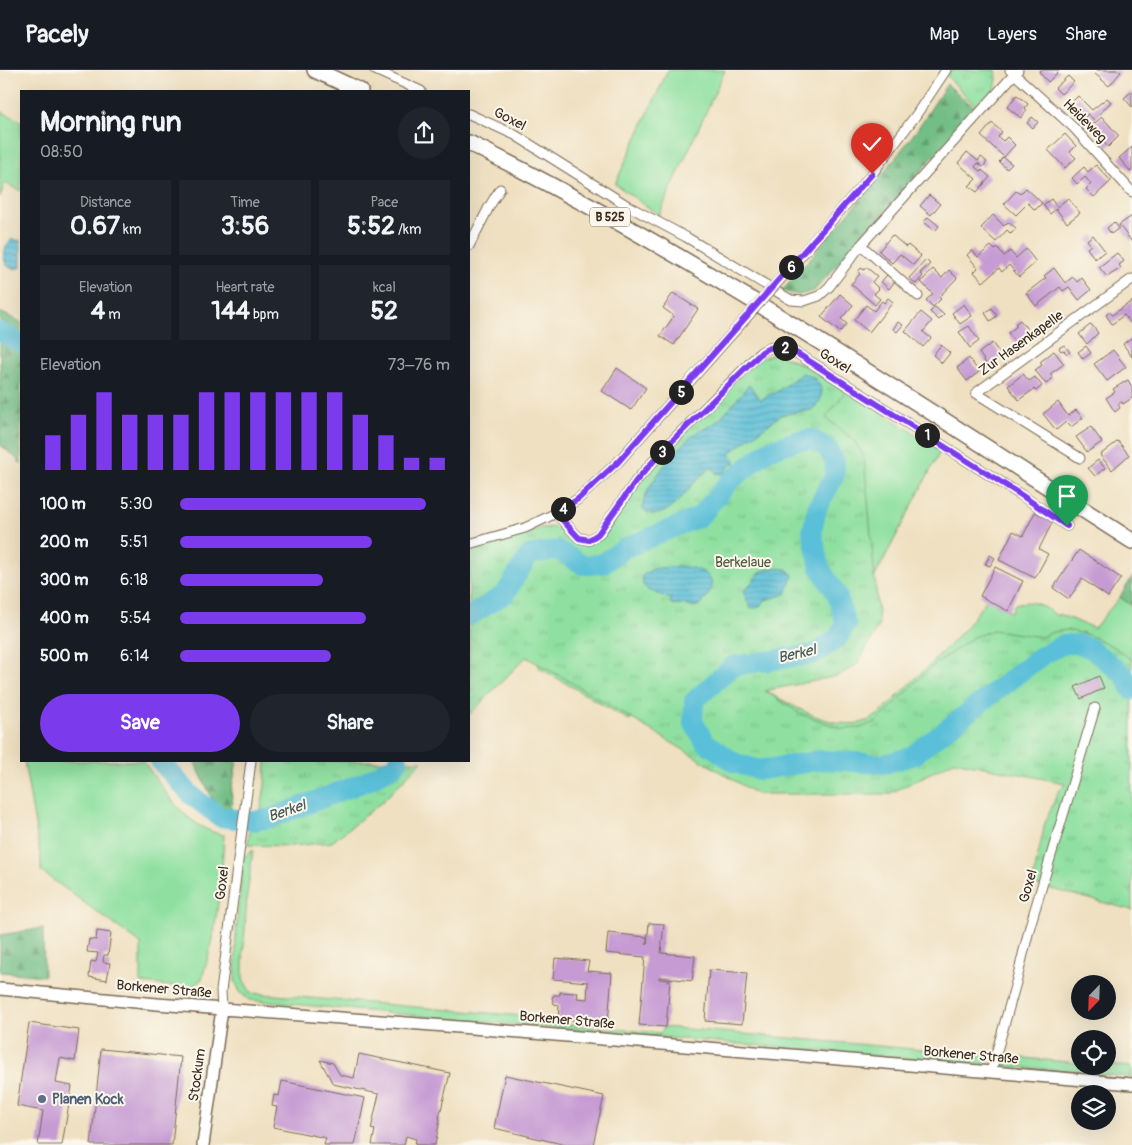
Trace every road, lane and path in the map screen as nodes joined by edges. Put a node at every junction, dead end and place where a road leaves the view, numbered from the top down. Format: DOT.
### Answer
graph roads {
  1 [pos="315,70"];
  2 [pos="375,70"];
  3 [pos="946,70"];
  4 [pos="1014,71"];
  5 [pos="358,90"];
  6 [pos="419,90"];
  7 [pos="470,114"];
  8 [pos="470,144"];
  9 [pos="500,189"];
  10 [pos="1132,192"];
  11 [pos="470,244"];
  12 [pos="861,245"];
  13 [pos="1132,279"];
  14 [pos="918,296"];
  15 [pos="1080,458"];
  16 [pos="556,513"];
  17 [pos="1067,526"];
  18 [pos="1132,541"];
  19 [pos="470,544"];
  20 [pos="1095,708"];
  21 [pos="250,762"];
  22 [pos="0,988"];
  23 [pos="222,1009"];
  24 [pos="991,1072"];
  25 [pos="1132,1084"];
  26 [pos="203,1145"];
  1 -- 5 [label="main road"];
  2 -- 6 [label="street"];
  3 -- 16 [label="street, bridge"];
  4 -- 10 [label="street, Heideweg"];
  4 -- 12 [label="street, Goxel"];
  7 -- 12 [label="street, Goxel"];
  8 -- 18 [label="main road, B 525"];
  9 -- 11 [label="street"];
  12 -- 14 [label="street"];
  13 -- 15 [label="street, Zur Hasenkapelle"];
  16 -- 17 [label="street, Goxel"];
  16 -- 19 [label="street"];
  20 -- 24 [label="street, Goxel"];
  21 -- 23 [label="street, Goxel"];
  22 -- 23 [label="street, Borkener Straße"];
  23 -- 24 [label="street, Borkener Straße"];
  23 -- 26 [label="street, Stockum"];
  24 -- 25 [label="street, Borkener Straße"];
}
